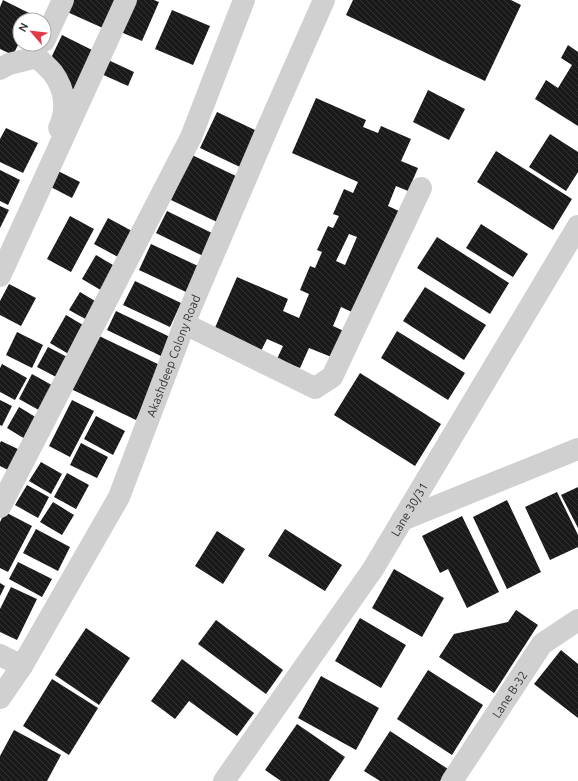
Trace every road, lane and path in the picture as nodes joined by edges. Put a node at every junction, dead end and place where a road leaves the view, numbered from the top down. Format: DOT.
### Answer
graph roads {
  1 [pos="63,0"];
  2 [pos="126,0"];
  3 [pos="244,0"];
  4 [pos="324,0"];
  5 [pos="52,24"];
  6 [pos="33,52"];
  7 [pos="43,52"];
  8 [pos="0,69"];
  9 [pos="421,188"];
  10 [pos="578,226"];
  11 [pos="0,248"];
  12 [pos="0,276"];
  13 [pos="185,324"];
  14 [pos="578,449"];
  15 [pos="0,507"];
  16 [pos="402,520"];
  17 [pos="578,620"];
  18 [pos="0,655"];
  19 [pos="22,666"];
  20 [pos="0,698"];
  21 [pos="224,781"];
  22 [pos="452,781"];
  1 -- 5 [label="street"];
  2 -- 12 [label="street"];
  3 -- 15 [label="street"];
  4 -- 13 [label="street, Akashdeep Colony Road"];
  6 -- 8 [label="street"];
  7 -- 11 [label="street"];
  9 -- 13 [label="street"];
  10 -- 16 [label="street, Lane 30/31"];
  13 -- 19 [label="street, Akashdeep Colony Road"];
  14 -- 16 [label="street"];
  16 -- 21 [label="street, Lane 30/31"];
  17 -- 22 [label="street, Lane B-32"];
  18 -- 19 [label="street"];
  19 -- 20 [label="street, Akashdeep Colony Road"];
}
